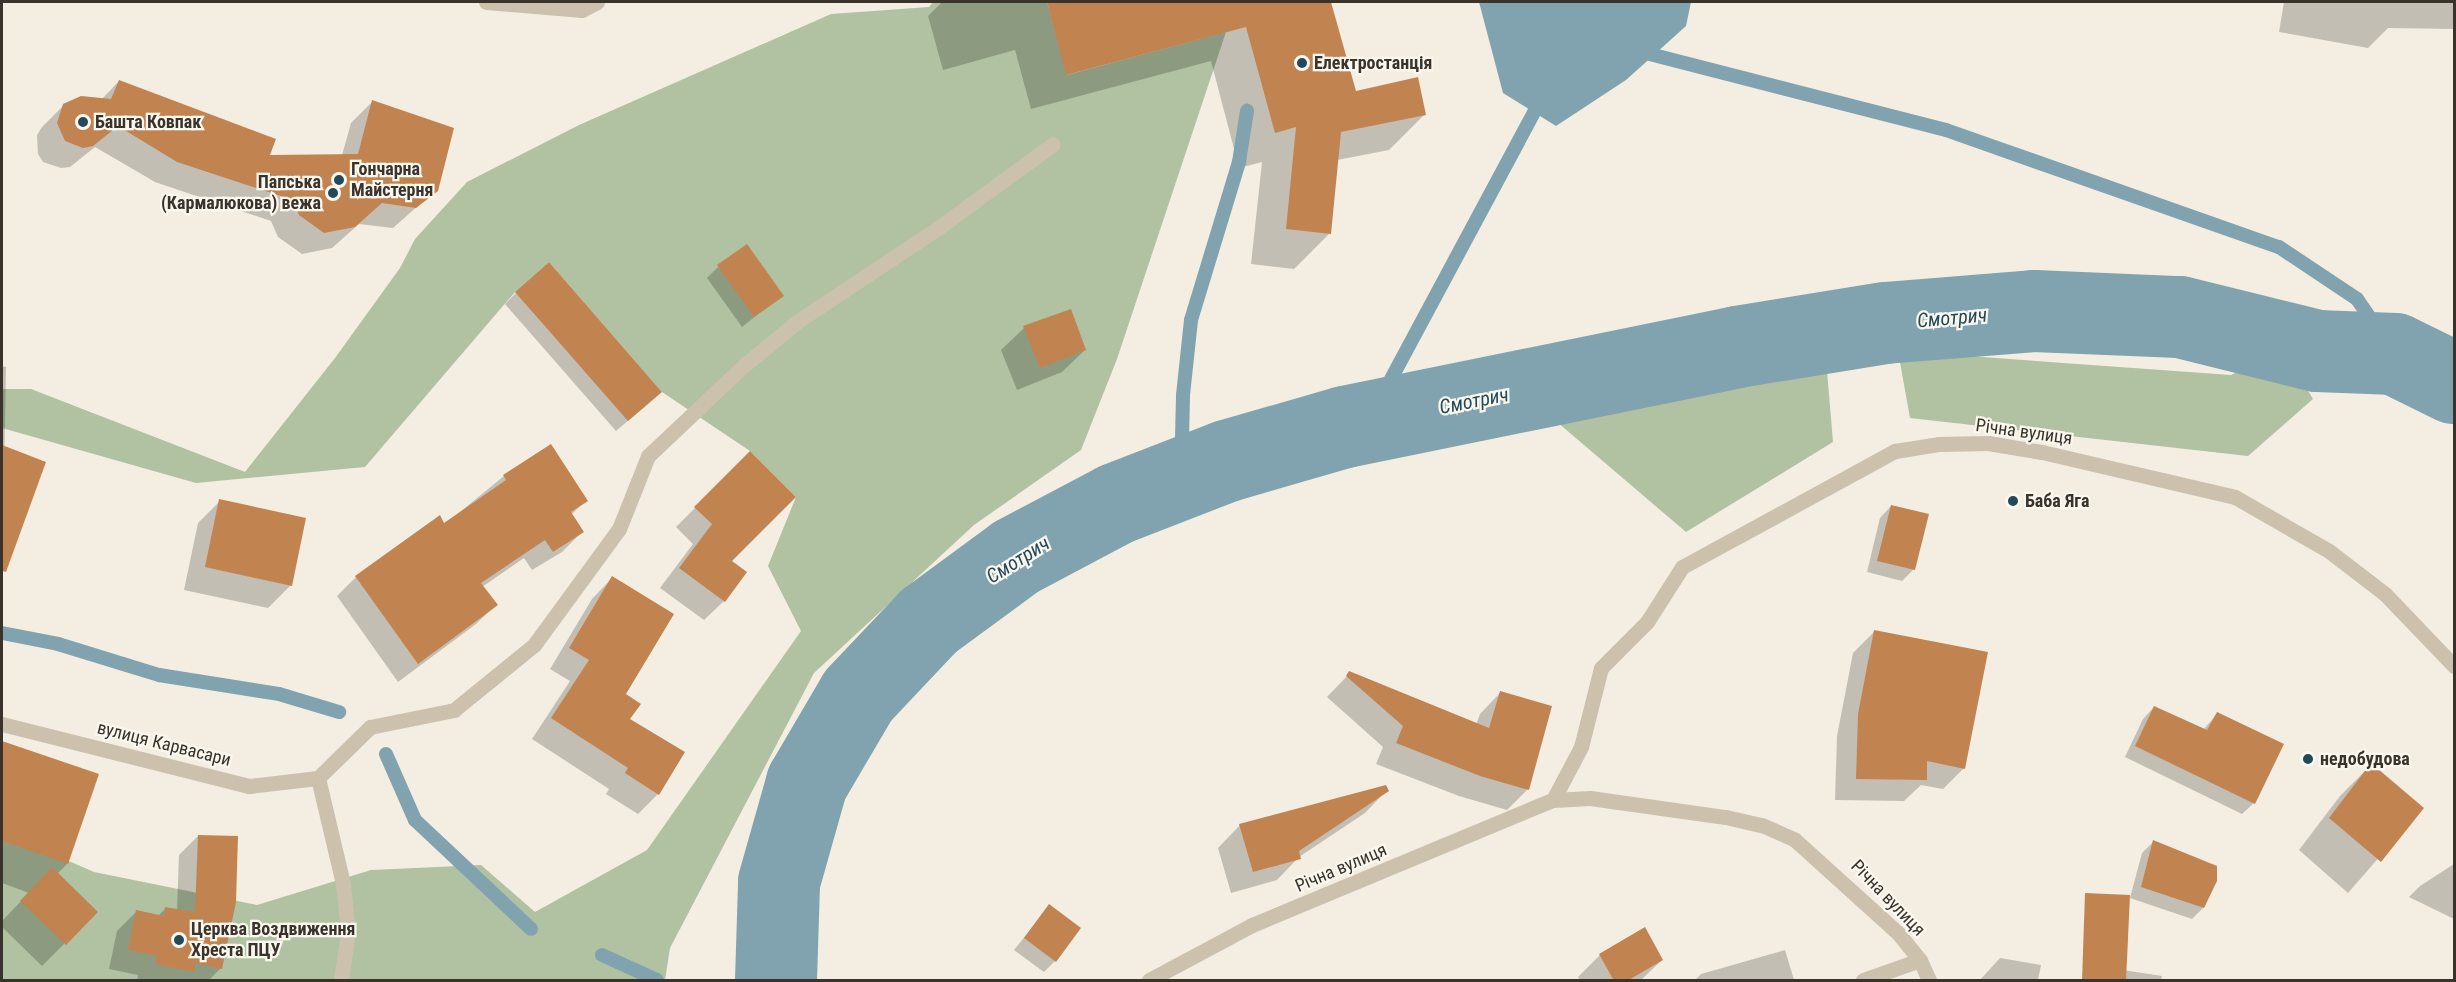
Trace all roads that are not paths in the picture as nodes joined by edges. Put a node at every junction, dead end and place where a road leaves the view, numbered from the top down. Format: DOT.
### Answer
graph roads {
  1 [pos="486,2"];
  2 [pos="597,2"];
  3 [pos="1053,144"];
  4 [pos="2454,666"];
  5 [pos="2,724"];
  6 [pos="318,778"];
  7 [pos="1553,800"];
  8 [pos="1920,960"];
  9 [pos="340,981"];
  10 [pos="1149,981"];
  11 [pos="1863,981"];
  12 [pos="1929,981"];
  1 -- 2 [label="street"];
  3 -- 6 [label="street"];
  4 -- 7 [label="street, Річна вулиця"];
  5 -- 6 [label="street, вулиця Карвасари"];
  6 -- 9 [label="street"];
  7 -- 8 [label="street, Річна вулиця"];
  7 -- 10 [label="street, Річна вулиця"];
  8 -- 11 [label="street"];
  8 -- 12 [label="street, Річна вулиця"];
}
